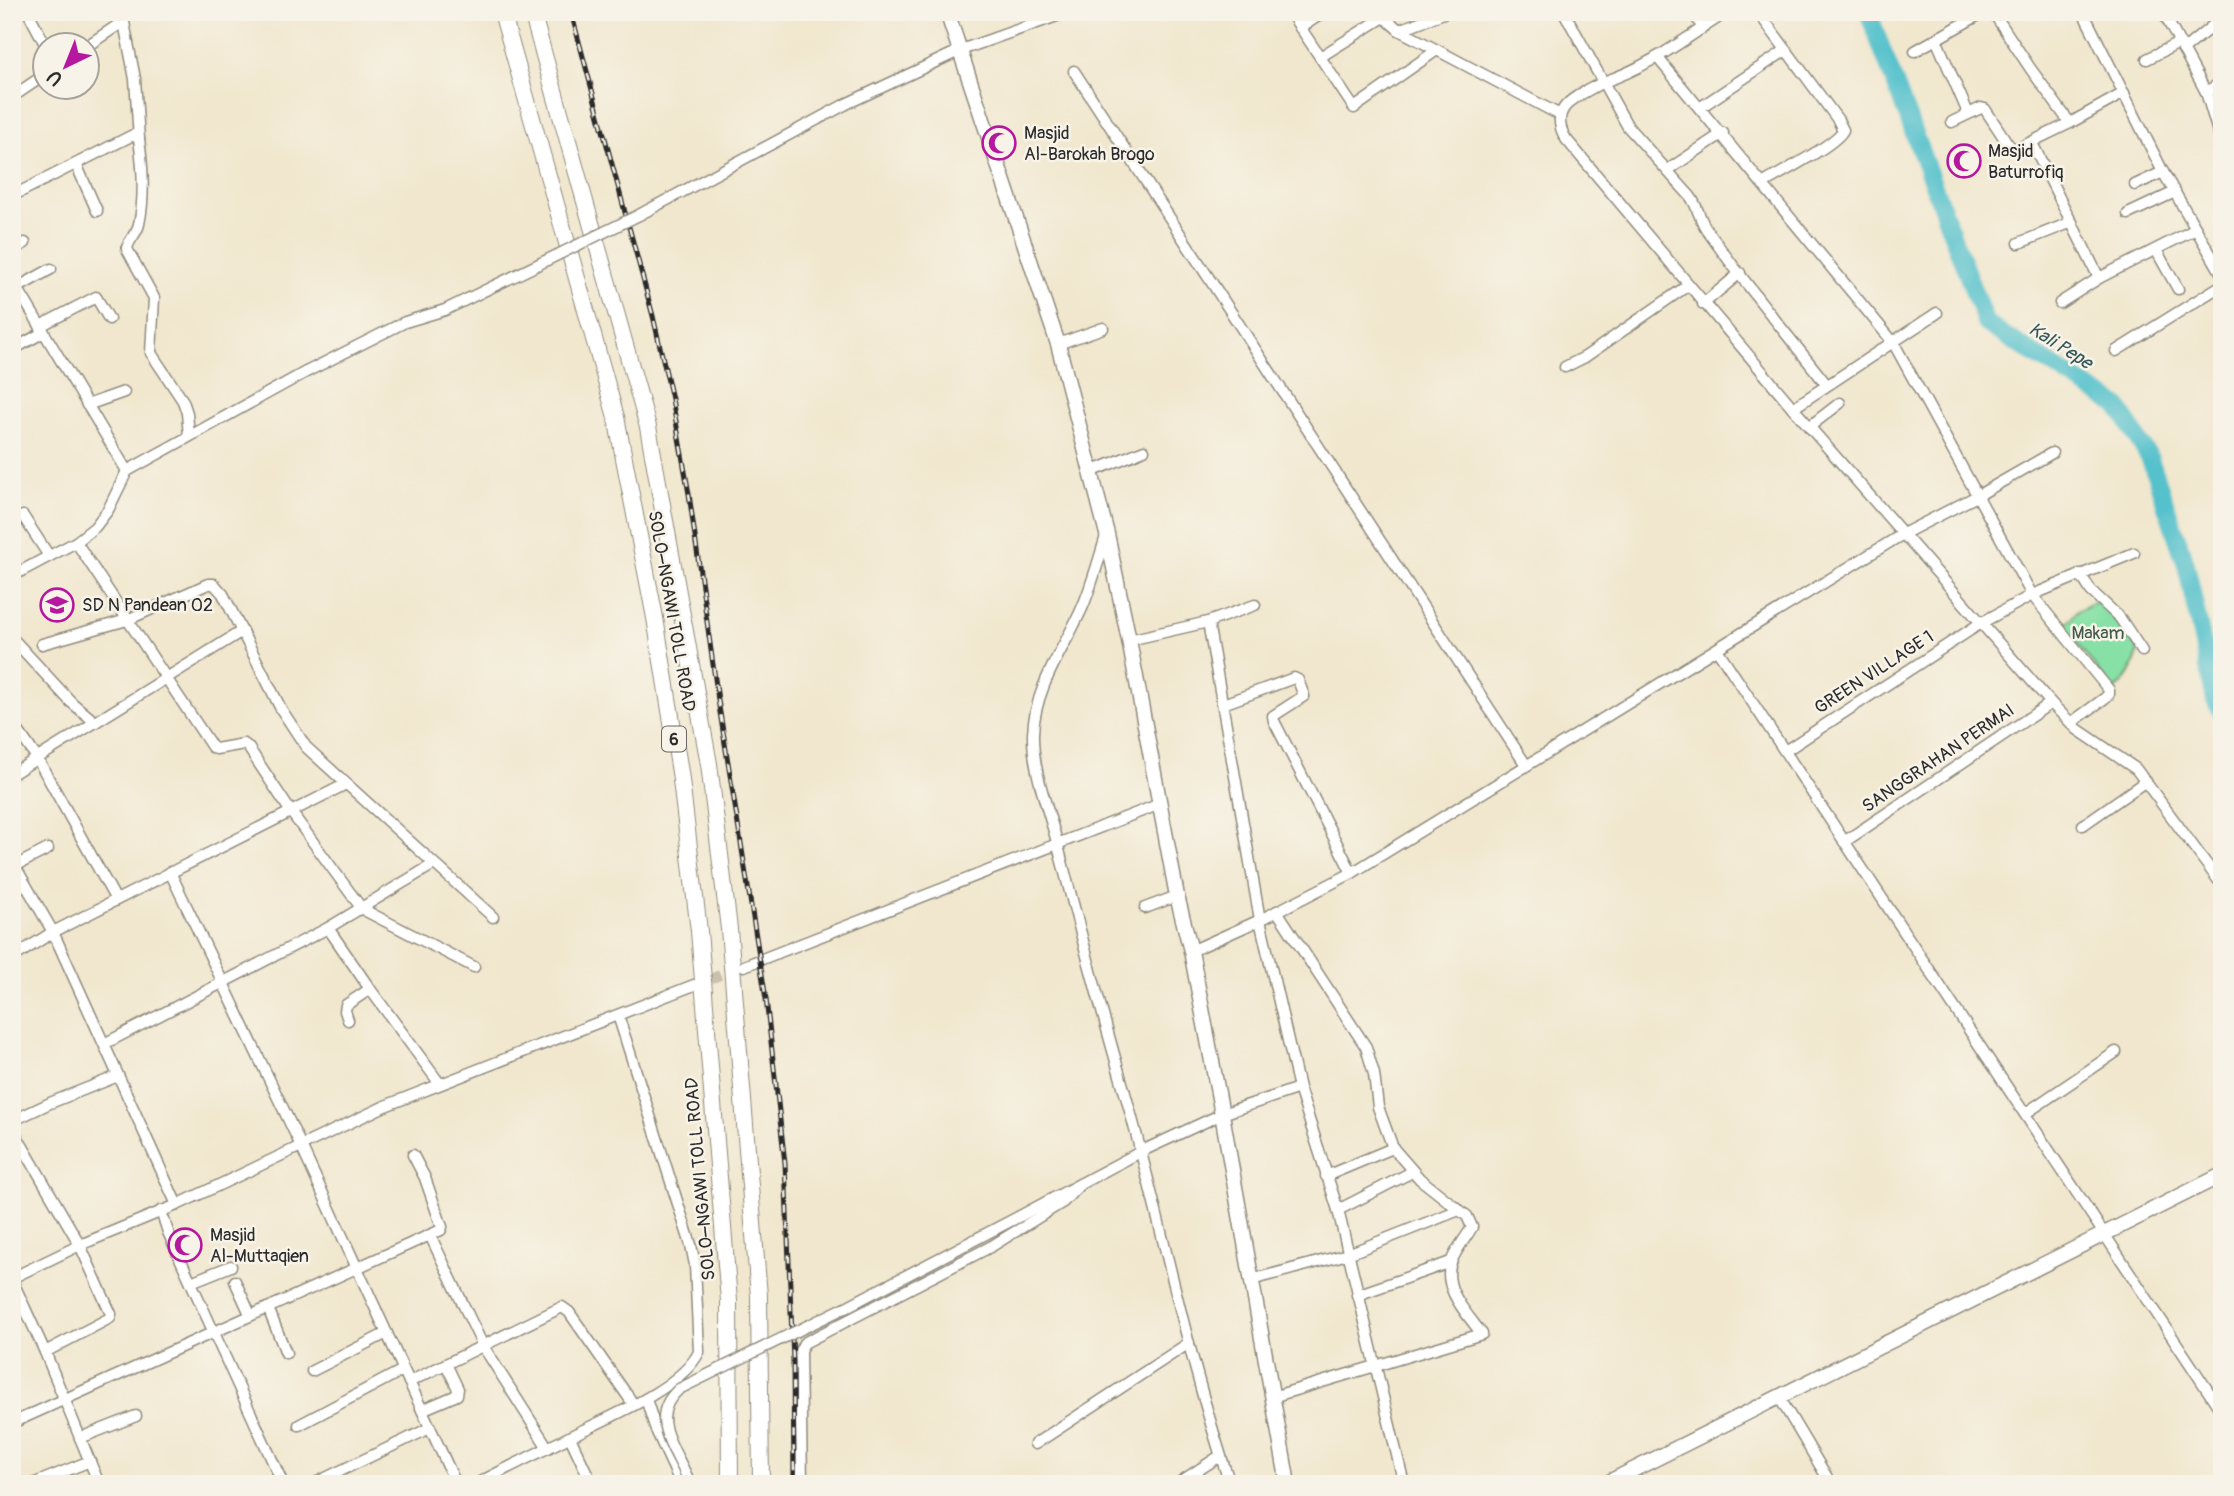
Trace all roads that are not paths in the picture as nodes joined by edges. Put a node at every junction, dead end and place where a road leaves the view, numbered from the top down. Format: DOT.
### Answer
graph roads {
  1 [pos="502,12"];
  2 [pos="532,12"];
  3 [pos="947,12"];
  4 [pos="1068,12"];
  5 [pos="1290,12"];
  6 [pos="1324,12"];
  7 [pos="1446,12"];
  8 [pos="1564,12"];
  9 [pos="1693,12"];
  10 [pos="1727,12"];
  11 [pos="1758,12"];
  12 [pos="1984,12"];
  13 [pos="1993,12"];
  14 [pos="2083,12"];
  15 [pos="2163,12"];
  16 [pos="2218,12"];
  17 [pos="33,14"];
  18 [pos="1382,15"];
  19 [pos="123,17"];
  20 [pos="2222,18"];
  21 [pos="1300,27"];
  22 [pos="1702,27"];
  23 [pos="1399,30"];
  24 [pos="40,32"];
  25 [pos="102,34"];
  26 [pos="1936,39"];
  27 [pos="2181,46"];
  28 [pos="961,50"];
  29 [pos="1437,50"];
  30 [pos="1786,50"];
  31 [pos="1915,51"];
  32 [pos="1320,57"];
  33 [pos="1657,57"];
  34 [pos="2147,59"];
  35 [pos="1074,71"];
  36 [pos="1603,82"];
  37 [pos="2222,82"];
  38 [pos="32,83"];
  39 [pos="2206,92"];
  40 [pos="2124,93"];
  41 [pos="12,97"];
  42 [pos="1701,107"];
  43 [pos="1968,113"];
  44 [pos="1560,114"];
  45 [pos="1952,122"];
  46 [pos="2070,123"];
  47 [pos="1723,134"];
  48 [pos="139,139"];
  49 [pos="2221,141"];
  50 [pos="2032,143"];
  51 [pos="76,164"];
  52 [pos="1668,170"];
  53 [pos="2163,172"];
  54 [pos="1763,183"];
  55 [pos="2135,185"];
  56 [pos="2175,192"];
  57 [pos="12,196"];
  58 [pos="97,211"];
  59 [pos="2128,214"];
  60 [pos="2072,222"];
  61 [pos="2196,229"];
  62 [pos="25,243"];
  63 [pos="2019,243"];
  64 [pos="2156,250"];
  65 [pos="12,251"];
  66 [pos="51,269"];
  67 [pos="1740,273"];
  68 [pos="2222,274"];
  69 [pos="2099,278"];
  70 [pos="15,283"];
  71 [pos="1687,285"];
  72 [pos="2222,285"];
  73 [pos="2178,289"];
  74 [pos="2060,303"];
  75 [pos="1703,304"];
  76 [pos="1937,313"];
  77 [pos="109,319"];
  78 [pos="1103,328"];
  79 [pos="42,329"];
  80 [pos="1893,342"];
  81 [pos="1058,344"];
  82 [pos="12,350"];
  83 [pos="2116,351"];
  84 [pos="1565,367"];
  85 [pos="1826,384"];
  86 [pos="124,392"];
  87 [pos="1840,403"];
  88 [pos="87,405"];
  89 [pos="1793,408"];
  90 [pos="1809,427"];
  91 [pos="189,436"];
  92 [pos="1144,450"];
  93 [pos="2052,453"];
  94 [pos="127,471"];
  95 [pos="1091,472"];
  96 [pos="1977,496"];
  97 [pos="23,516"];
  98 [pos="1107,534"];
  99 [pos="1903,534"];
  100 [pos="76,542"];
  101 [pos="2134,553"];
  102 [pos="48,556"];
  103 [pos="2080,574"];
  104 [pos="12,576"];
  105 [pos="2032,595"];
  106 [pos="1255,605"];
  107 [pos="127,620"];
  108 [pos="1208,622"];
  109 [pos="1981,623"];
  110 [pos="242,631"];
  111 [pos="12,638"];
  112 [pos="1129,639"];
  113 [pos="42,644"];
  114 [pos="1717,649"];
  115 [pos="2142,651"];
  116 [pos="165,678"];
  117 [pos="2051,703"];
  118 [pos="1223,704"];
  119 [pos="12,722"];
  120 [pos="95,722"];
  121 [pos="2071,723"];
  122 [pos="1785,751"];
  123 [pos="37,758"];
  124 [pos="1526,765"];
  125 [pos="12,774"];
  126 [pos="2146,781"];
  127 [pos="346,784"];
  128 [pos="1160,804"];
  129 [pos="291,812"];
  130 [pos="2083,825"];
  131 [pos="1844,842"];
  132 [pos="1058,845"];
  133 [pos="48,849"];
  134 [pos="434,864"];
  135 [pos="14,868"];
  136 [pos="170,872"];
  137 [pos="1352,873"];
  138 [pos="2222,885"];
  139 [pos="1177,896"];
  140 [pos="116,900"];
  141 [pos="1145,908"];
  142 [pos="362,909"];
  143 [pos="1277,911"];
  144 [pos="493,917"];
  145 [pos="1260,920"];
  146 [pos="328,928"];
  147 [pos="53,932"];
  148 [pos="1191,951"];
  149 [pos="12,958"];
  150 [pos="744,966"];
  151 [pos="474,967"];
  152 [pos="223,984"];
  153 [pos="694,985"];
  154 [pos="370,989"];
  155 [pos="618,1015"];
  156 [pos="348,1020"];
  157 [pos="104,1044"];
  158 [pos="2116,1052"];
  159 [pos="118,1076"];
  160 [pos="440,1084"];
  161 [pos="1299,1088"];
  162 [pos="2026,1113"];
  163 [pos="1222,1114"];
  164 [pos="12,1121"];
  165 [pos="12,1128"];
  166 [pos="301,1146"];
  167 [pos="1393,1149"];
  168 [pos="1142,1151"];
  169 [pos="413,1155"];
  170 [pos="1412,1172"];
  171 [pos="1326,1175"];
  172 [pos="2222,1175"];
  173 [pos="1080,1184"];
  174 [pos="177,1205"];
  175 [pos="1338,1210"];
  176 [pos="1459,1210"];
  177 [pos="161,1212"];
  178 [pos="430,1235"];
  179 [pos="2104,1236"];
  180 [pos="80,1245"];
  181 [pos="1348,1254"];
  182 [pos="1451,1262"];
  183 [pos="231,1266"];
  184 [pos="357,1269"];
  185 [pos="12,1279"];
  186 [pos="1251,1280"];
  187 [pos="191,1282"];
  188 [pos="235,1282"];
  189 [pos="1357,1294"];
  190 [pos="268,1308"];
  191 [pos="250,1314"];
  192 [pos="214,1332"];
  193 [pos="387,1333"];
  194 [pos="1189,1343"];
  195 [pos="483,1346"];
  196 [pos="45,1352"];
  197 [pos="286,1353"];
  198 [pos="446,1364"];
  199 [pos="1376,1367"];
  200 [pos="403,1370"];
  201 [pos="312,1371"];
  202 [pos="409,1382"];
  203 [pos="1272,1397"];
  204 [pos="1779,1397"];
  205 [pos="646,1399"];
  206 [pos="65,1401"];
  207 [pos="634,1405"];
  208 [pos="422,1410"];
  209 [pos="2222,1412"];
  210 [pos="136,1416"];
  211 [pos="12,1423"];
  212 [pos="299,1425"];
  213 [pos="430,1428"];
  214 [pos="570,1437"];
  215 [pos="80,1438"];
  216 [pos="1035,1444"];
  217 [pos="548,1448"];
  218 [pos="1220,1456"];
  219 [pos="90,1461"];
  220 [pos="33,1484"];
  221 [pos="99,1484"];
  222 [pos="282,1484"];
  223 [pos="313,1484"];
  224 [pos="456,1484"];
  225 [pos="477,1484"];
  226 [pos="592,1484"];
  227 [pos="681,1484"];
  228 [pos="690,1484"];
  229 [pos="730,1484"];
  230 [pos="761,1484"];
  231 [pos="802,1484"];
  232 [pos="1177,1484"];
  233 [pos="1230,1484"];
  234 [pos="1288,1484"];
  235 [pos="1404,1484"];
  236 [pos="1605,1484"];
  237 [pos="1831,1484"];
  1 -- 229 [label="highway, SOLO–NGAWI TOLL ROAD / 6"];
  2 -- 230 [label="highway, SOLO–NGAWI TOLL ROAD / 6"];
  3 -- 28 [label="main road"];
  4 -- 28 [label="street"];
  5 -- 21 [label="street"];
  6 -- 21 [label="street"];
  7 -- 23 [label="street"];
  8 -- 36 [label="street"];
  9 -- 22 [label="street"];
  10 -- 22 [label="street"];
  11 -- 30 [label="street"];
  12 -- 26 [label="street"];
  13 -- 46 [label="street"];
  14 -- 40 [label="street"];
  15 -- 27 [label="street"];
  16 -- 20 [label="street"];
  17 -- 24 [label="street"];
  18 -- 23 [label="street"];
  18 -- 32 [label="street"];
  19 -- 25 [label="street"];
  19 -- 48 [label="street"];
  20 -- 27 [label="street"];
  21 -- 32 [label="street"];
  22 -- 33 [label="street"];
  23 -- 29 [label="street"];
  26 -- 31 [label="street"];
  26 -- 43 [label="street"];
  27 -- 34 [label="street"];
  27 -- 39 [label="street"];
  28 -- 81 [label="main road"];
  28 -- 91 [label="street, bridge"];
  29 -- 32 [label="street"];
  29 -- 44 [label="street"];
  30 -- 42 [label="street"];
  30 -- 54 [label="street"];
  33 -- 36 [label="street"];
  33 -- 42 [label="street"];
  35 -- 124 [label="street"];
  36 -- 44 [label="street"];
  36 -- 52 [label="street"];
  37 -- 39 [label="street"];
  38 -- 41 [label="street"];
  39 -- 49 [label="street"];
  40 -- 46 [label="street"];
  40 -- 53 [label="street"];
  42 -- 47 [label="street"];
  43 -- 45 [label="street"];
  43 -- 50 [label="street"];
  44 -- 71 [label="street"];
  46 -- 50 [label="street"];
  47 -- 52 [label="street"];
  47 -- 54 [label="street"];
  48 -- 51 [label="street"];
  48 -- 91 [label="street"];
  50 -- 60 [label="street"];
  51 -- 57 [label="street"];
  51 -- 58 [label="street"];
  52 -- 67 [label="street"];
  53 -- 55 [label="street"];
  53 -- 56 [label="street"];
  54 -- 80 [label="street"];
  56 -- 59 [label="street"];
  56 -- 61 [label="street"];
  60 -- 63 [label="street"];
  60 -- 69 [label="street"];
  61 -- 64 [label="street"];
  61 -- 68 [label="street"];
  62 -- 65 [label="street"];
  64 -- 69 [label="street"];
  64 -- 73 [label="street"];
  66 -- 70 [label="street"];
  67 -- 75 [label="street"];
  67 -- 85 [label="street"];
  69 -- 74 [label="street"];
  70 -- 79 [label="street"];
  71 -- 75 [label="street"];
  71 -- 84 [label="street"];
  72 -- 83 [label="street"];
  75 -- 89 [label="street"];
  76 -- 80 [label="street"];
  77 -- 79 [label="street"];
  78 -- 81 [label="street"];
  79 -- 82 [label="street"];
  79 -- 88 [label="street"];
  80 -- 85 [label="street"];
  80 -- 96 [label="street"];
  81 -- 95 [label="main road"];
  85 -- 89 [label="street"];
  86 -- 88 [label="street"];
  87 -- 90 [label="street"];
  88 -- 94 [label="street"];
  89 -- 90 [label="street"];
  90 -- 99 [label="street"];
  91 -- 94 [label="street"];
  92 -- 95 [label="street"];
  93 -- 96 [label="street"];
  94 -- 100 [label="street"];
  95 -- 98 [label="main road"];
  96 -- 99 [label="street"];
  96 -- 105 [label="street"];
  97 -- 102 [label="street"];
  98 -- 112 [label="main road"];
  98 -- 132 [label="street"];
  99 -- 109 [label="street"];
  99 -- 114 [label="street"];
  100 -- 102 [label="street"];
  100 -- 107 [label="street"];
  101 -- 103 [label="street, GREEN VILLAGE 1"];
  102 -- 104 [label="street"];
  103 -- 105 [label="street, GREEN VILLAGE 1"];
  103 -- 115 [label="street"];
  105 -- 109 [label="street, GREEN VILLAGE 1"];
  105 -- 121 [label="street"];
  106 -- 108 [label="street"];
  107 -- 110 [label="street"];
  107 -- 113 [label="street"];
  107 -- 116 [label="street"];
  108 -- 112 [label="street"];
  108 -- 118 [label="street"];
  109 -- 117 [label="street"];
  109 -- 122 [label="street, GREEN VILLAGE 1"];
  110 -- 116 [label="street"];
  110 -- 127 [label="street"];
  111 -- 120 [label="street"];
  112 -- 128 [label="main road"];
  114 -- 122 [label="street"];
  114 -- 124 [label="street"];
  116 -- 120 [label="street"];
  116 -- 129 [label="street"];
  117 -- 121 [label="street"];
  117 -- 131 [label="street, SANGGRAHAN PERMAI"];
  118 -- 137 [label="street"];
  118 -- 145 [label="street"];
  119 -- 123 [label="street"];
  120 -- 123 [label="street"];
  121 -- 126 [label="street"];
  122 -- 131 [label="street"];
  123 -- 125 [label="street"];
  123 -- 140 [label="street"];
  124 -- 137 [label="street"];
  126 -- 130 [label="street"];
  126 -- 138 [label="street"];
  127 -- 129 [label="street"];
  127 -- 134 [label="street"];
  128 -- 132 [label="street"];
  128 -- 139 [label="main road"];
  129 -- 136 [label="street"];
  129 -- 142 [label="street"];
  131 -- 162 [label="street"];
  132 -- 150 [label="street"];
  132 -- 168 [label="street"];
  133 -- 135 [label="street"];
  134 -- 142 [label="street"];
  134 -- 144 [label="street"];
  135 -- 147 [label="street"];
  136 -- 140 [label="street"];
  136 -- 152 [label="street"];
  137 -- 143 [label="street"];
  139 -- 141 [label="street"];
  139 -- 148 [label="main road"];
  140 -- 147 [label="street"];
  142 -- 146 [label="street"];
  142 -- 151 [label="street"];
  143 -- 145 [label="street"];
  143 -- 167 [label="street"];
  145 -- 148 [label="street"];
  145 -- 161 [label="street"];
  146 -- 152 [label="street"];
  146 -- 154 [label="street"];
  147 -- 149 [label="street"];
  147 -- 157 [label="street"];
  148 -- 163 [label="main road"];
  152 -- 157 [label="street"];
  152 -- 166 [label="street"];
  153 -- 155 [label="street"];
  154 -- 156 [label="street"];
  154 -- 160 [label="street"];
  155 -- 160 [label="street"];
  155 -- 205 [label="street"];
  157 -- 159 [label="street"];
  158 -- 162 [label="street"];
  159 -- 164 [label="street"];
  159 -- 174 [label="street"];
  160 -- 166 [label="street"];
  161 -- 163 [label="street"];
  161 -- 171 [label="street"];
  162 -- 179 [label="street"];
  163 -- 168 [label="street"];
  163 -- 186 [label="main road"];
  165 -- 180 [label="street"];
  166 -- 174 [label="street"];
  166 -- 184 [label="street"];
  167 -- 170 [label="street"];
  167 -- 171 [label="street"];
  168 -- 173 [label="street"];
  168 -- 194 [label="street"];
  169 -- 178 [label="street"];
  170 -- 175 [label="street"];
  170 -- 176 [label="street"];
  171 -- 175 [label="street"];
  172 -- 179 [label="main road"];
  173 -- 228 [label="street, bridge"];
  173 -- 231 [label="street"];
  174 -- 177 [label="street"];
  175 -- 181 [label="street"];
  176 -- 181 [label="street"];
  176 -- 182 [label="street"];
  177 -- 180 [label="street"];
  177 -- 187 [label="street"];
  178 -- 184 [label="street"];
  178 -- 195 [label="street"];
  179 -- 204 [label="main road"];
  179 -- 209 [label="street"];
  180 -- 185 [label="street"];
  180 -- 196 [label="street"];
  181 -- 186 [label="street"];
  181 -- 189 [label="street"];
  182 -- 189 [label="street"];
  182 -- 199 [label="street"];
  183 -- 187 [label="street"];
  184 -- 190 [label="street"];
  184 -- 193 [label="street"];
  185 -- 196 [label="street"];
  186 -- 203 [label="main road"];
  187 -- 192 [label="street"];
  188 -- 191 [label="street"];
  189 -- 199 [label="street"];
  190 -- 191 [label="street"];
  190 -- 197 [label="street"];
  191 -- 192 [label="street"];
  192 -- 206 [label="street"];
  192 -- 222 [label="street"];
  193 -- 200 [label="street"];
  193 -- 201 [label="street"];
  194 -- 216 [label="street"];
  194 -- 218 [label="street"];
  195 -- 198 [label="street"];
  195 -- 207 [label="street"];
  195 -- 217 [label="street"];
  196 -- 206 [label="street"];
  198 -- 202 [label="street"];
  198 -- 208 [label="street"];
  199 -- 203 [label="street"];
  199 -- 235 [label="street"];
  200 -- 202 [label="street"];
  200 -- 212 [label="street"];
  202 -- 208 [label="street"];
  203 -- 234 [label="main road"];
  204 -- 236 [label="main road"];
  204 -- 237 [label="street"];
  205 -- 207 [label="street"];
  205 -- 227 [label="street"];
  206 -- 211 [label="street"];
  206 -- 215 [label="street"];
  207 -- 214 [label="street"];
  208 -- 213 [label="street"];
  210 -- 215 [label="street"];
  213 -- 223 [label="street"];
  213 -- 224 [label="street"];
  214 -- 217 [label="street"];
  214 -- 226 [label="street"];
  215 -- 219 [label="street"];
  217 -- 225 [label="street"];
  218 -- 232 [label="street"];
  218 -- 233 [label="street"];
  219 -- 220 [label="street"];
  219 -- 221 [label="street"];
}
